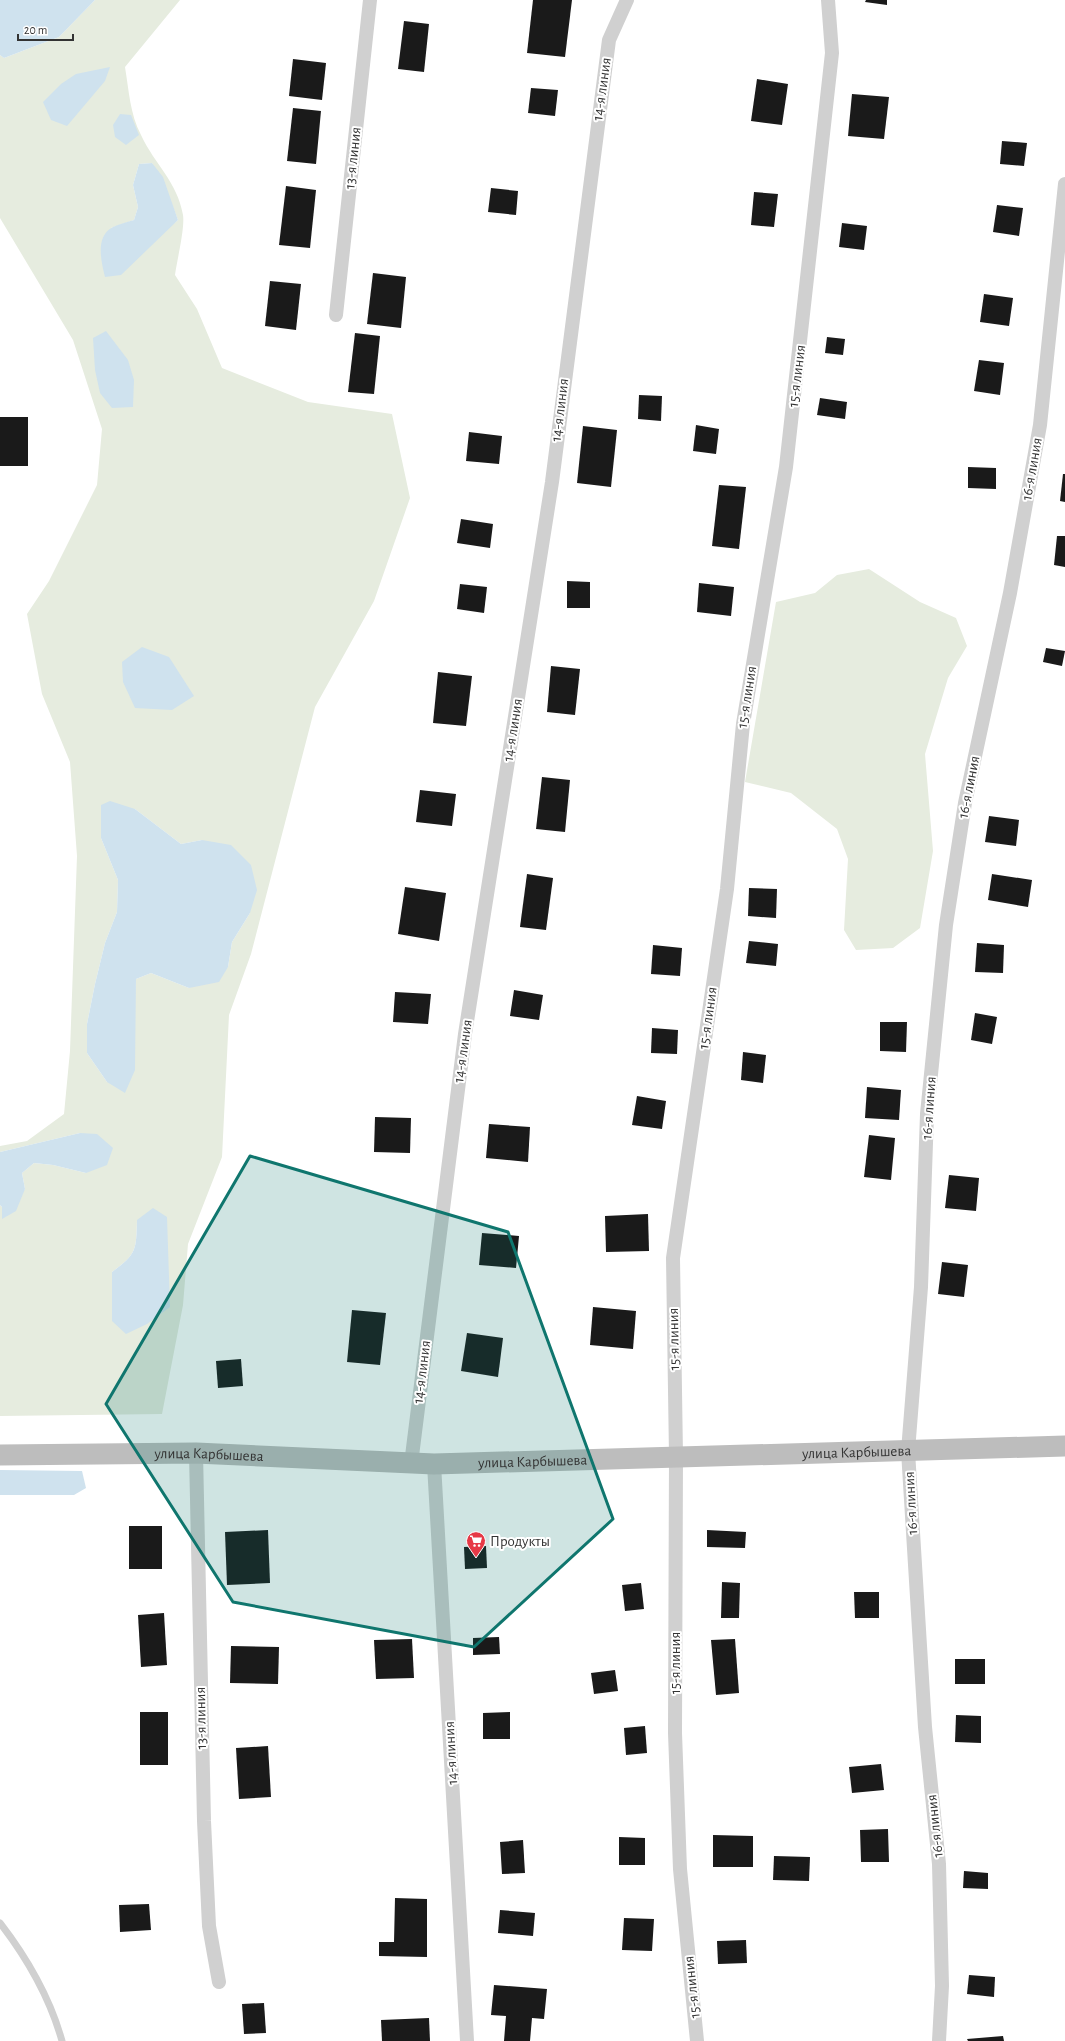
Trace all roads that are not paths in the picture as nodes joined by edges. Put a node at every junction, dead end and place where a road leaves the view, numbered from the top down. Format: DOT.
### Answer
graph roads {
  1 [pos="370,0"];
  2 [pos="627,0"];
  3 [pos="828,0"];
  4 [pos="1065,184"];
  5 [pos="336,315"];
  6 [pos="1065,1446"];
  7 [pos="908,1451"];
  8 [pos="196,1453"];
  9 [pos="0,1455"];
  10 [pos="676,1456"];
  11 [pos="410,1464"];
  12 [pos="434,1464"];
  13 [pos="0,1923"];
  14 [pos="220,1982"];
  15 [pos="62,2041"];
  16 [pos="467,2041"];
  17 [pos="697,2041"];
  18 [pos="939,2041"];
  1 -- 5 [label="street, 13-я линия"];
  2 -- 11 [label="street, 14-я линия"];
  3 -- 10 [label="street, 15-я линия"];
  4 -- 7 [label="street, 16-я линия"];
  6 -- 7 [label="main road, улица Карбышева"];
  7 -- 10 [label="main road, улица Карбышева"];
  7 -- 18 [label="street, 16-я линия"];
  8 -- 9 [label="main road, улица Карбышева"];
  8 -- 11 [label="main road, улица Карбышева"];
  8 -- 14 [label="street, 13-я линия"];
  10 -- 12 [label="main road, улица Карбышева"];
  10 -- 17 [label="street, 15-я линия"];
  11 -- 12 [label="main road, улица Карбышева"];
  12 -- 16 [label="street, 14-я линия"];
  13 -- 15 [label="lane"];
}
